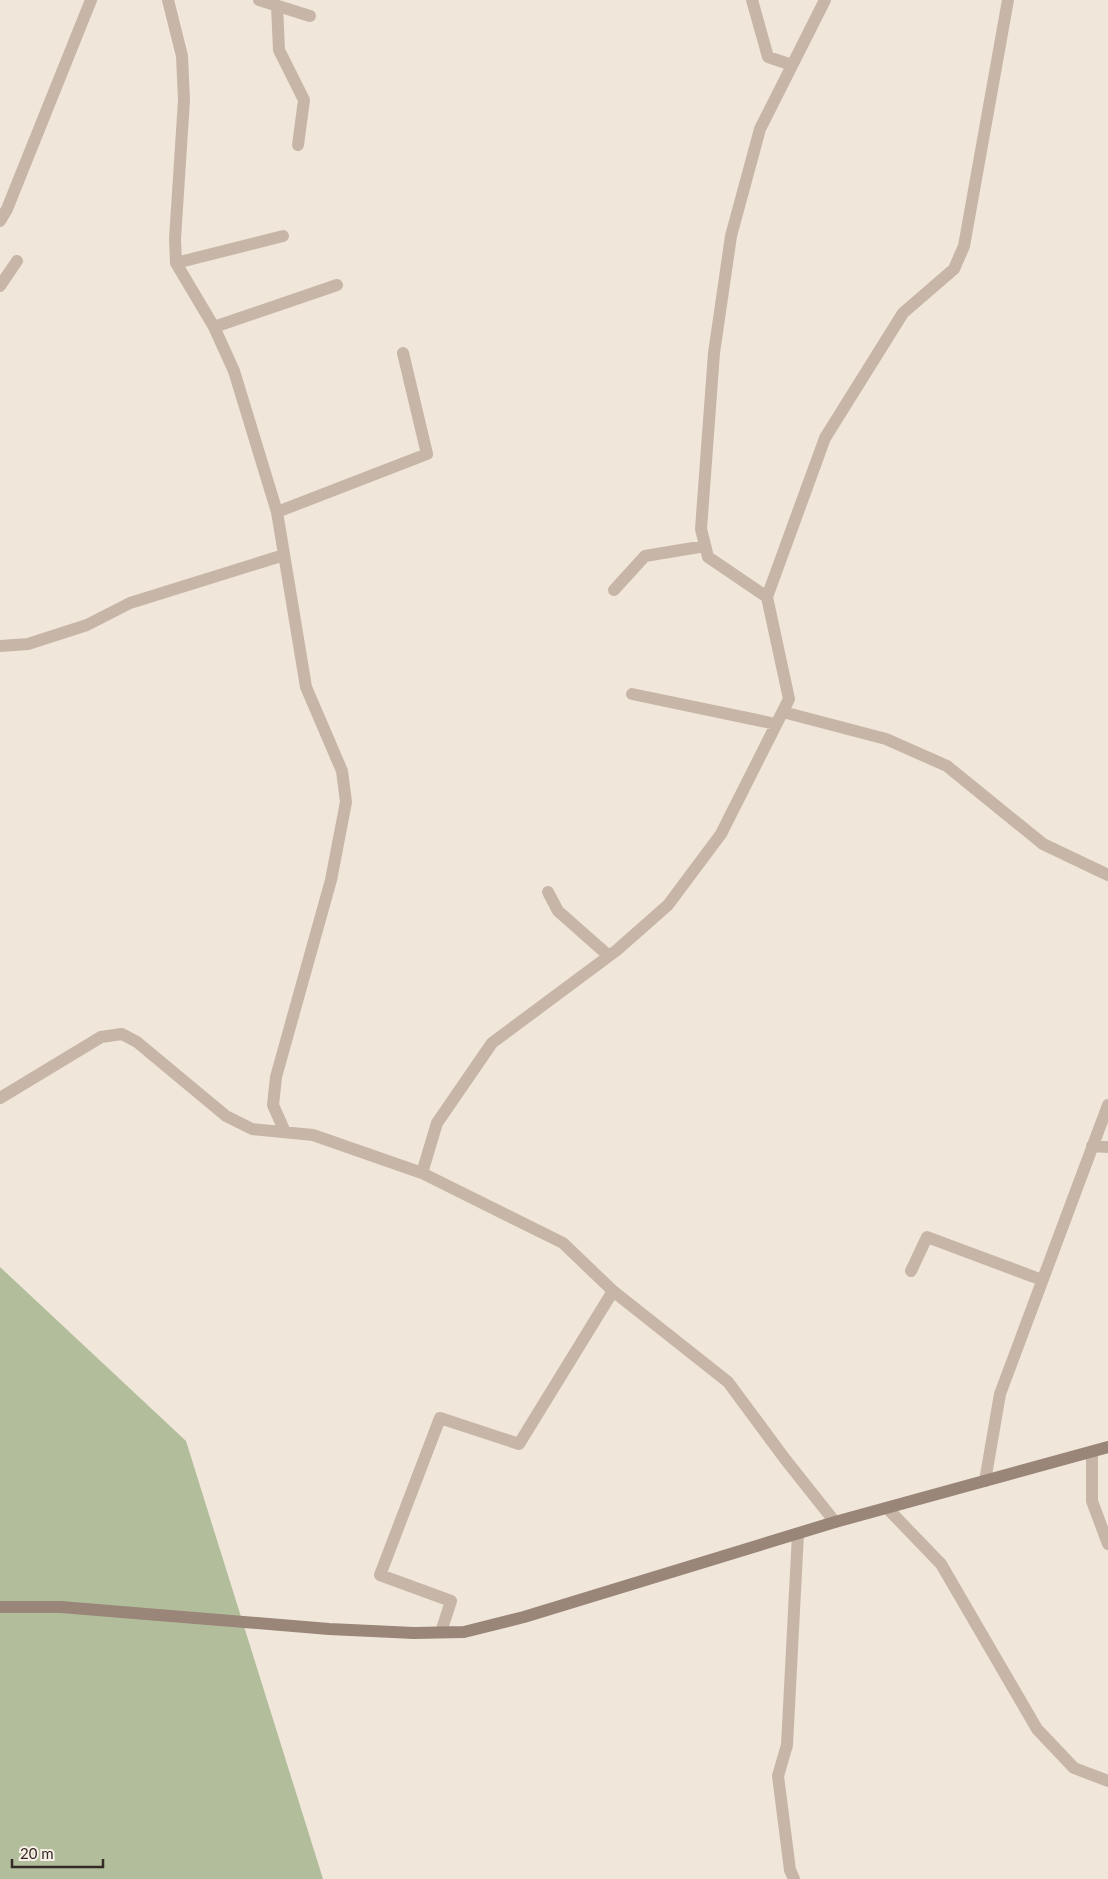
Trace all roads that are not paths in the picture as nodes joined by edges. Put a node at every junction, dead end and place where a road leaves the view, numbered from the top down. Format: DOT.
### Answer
graph roads {
  1 [pos="91,0"];
  2 [pos="168,0"];
  3 [pos="259,0"];
  4 [pos="752,0"];
  5 [pos="825,0"];
  6 [pos="1008,0"];
  7 [pos="277,6"];
  8 [pos="310,16"];
  9 [pos="792,64"];
  10 [pos="298,145"];
  11 [pos="4,208"];
  12 [pos="0,221"];
  13 [pos="283,236"];
  14 [pos="17,261"];
  15 [pos="176,262"];
  16 [pos="337,285"];
  17 [pos="0,286"];
  18 [pos="214,327"];
  19 [pos="402,353"];
  20 [pos="276,512"];
  21 [pos="705,546"];
  22 [pos="284,555"];
  23 [pos="614,590"];
  24 [pos="767,597"];
  25 [pos="0,646"];
  26 [pos="632,694"];
  27 [pos="782,712"];
  28 [pos="776,724"];
  29 [pos="1108,875"];
  30 [pos="548,892"];
  31 [pos="609,956"];
  32 [pos="0,1098"];
  33 [pos="1108,1105"];
  34 [pos="285,1132"];
  35 [pos="1092,1146"];
  36 [pos="1108,1147"];
  37 [pos="422,1173"];
  38 [pos="911,1271"];
  39 [pos="1042,1280"];
  40 [pos="613,1291"];
  41 [pos="1108,1447"];
  42 [pos="1092,1452"];
  43 [pos="985,1481"];
  44 [pos="887,1508"];
  45 [pos="835,1522"];
  46 [pos="798,1534"];
  47 [pos="1108,1544"];
  48 [pos="0,1607"];
  49 [pos="441,1632"];
  50 [pos="1108,1782"];
  51 [pos="794,1879"];
  1 -- 11 [label="street"];
  2 -- 15 [label="street"];
  3 -- 7 [label="street"];
  4 -- 9 [label="street"];
  5 -- 9 [label="street"];
  6 -- 24 [label="street"];
  7 -- 8 [label="street"];
  7 -- 10 [label="street"];
  9 -- 21 [label="street"];
  11 -- 12 [label="street"];
  13 -- 15 [label="street"];
  14 -- 17 [label="street"];
  15 -- 18 [label="street"];
  16 -- 18 [label="street"];
  18 -- 20 [label="street"];
  19 -- 20 [label="street"];
  20 -- 22 [label="street"];
  21 -- 23 [label="street"];
  21 -- 24 [label="street"];
  22 -- 25 [label="street"];
  22 -- 34 [label="street"];
  24 -- 27 [label="street"];
  26 -- 28 [label="street"];
  27 -- 28 [label="street"];
  27 -- 29 [label="street"];
  28 -- 31 [label="street"];
  30 -- 31 [label="street"];
  31 -- 37 [label="street"];
  32 -- 34 [label="street"];
  33 -- 35 [label="street"];
  34 -- 37 [label="street"];
  35 -- 36 [label="street"];
  35 -- 39 [label="street"];
  37 -- 40 [label="street"];
  38 -- 39 [label="street"];
  39 -- 43 [label="street"];
  40 -- 45 [label="street"];
  40 -- 49 [label="street"];
  41 -- 42 [label="street"];
  42 -- 43 [label="street"];
  42 -- 47 [label="street"];
  43 -- 44 [label="street"];
  44 -- 45 [label="street"];
  44 -- 50 [label="street"];
  45 -- 46 [label="street"];
  46 -- 49 [label="street"];
  46 -- 51 [label="street"];
  48 -- 49 [label="street"];
}
